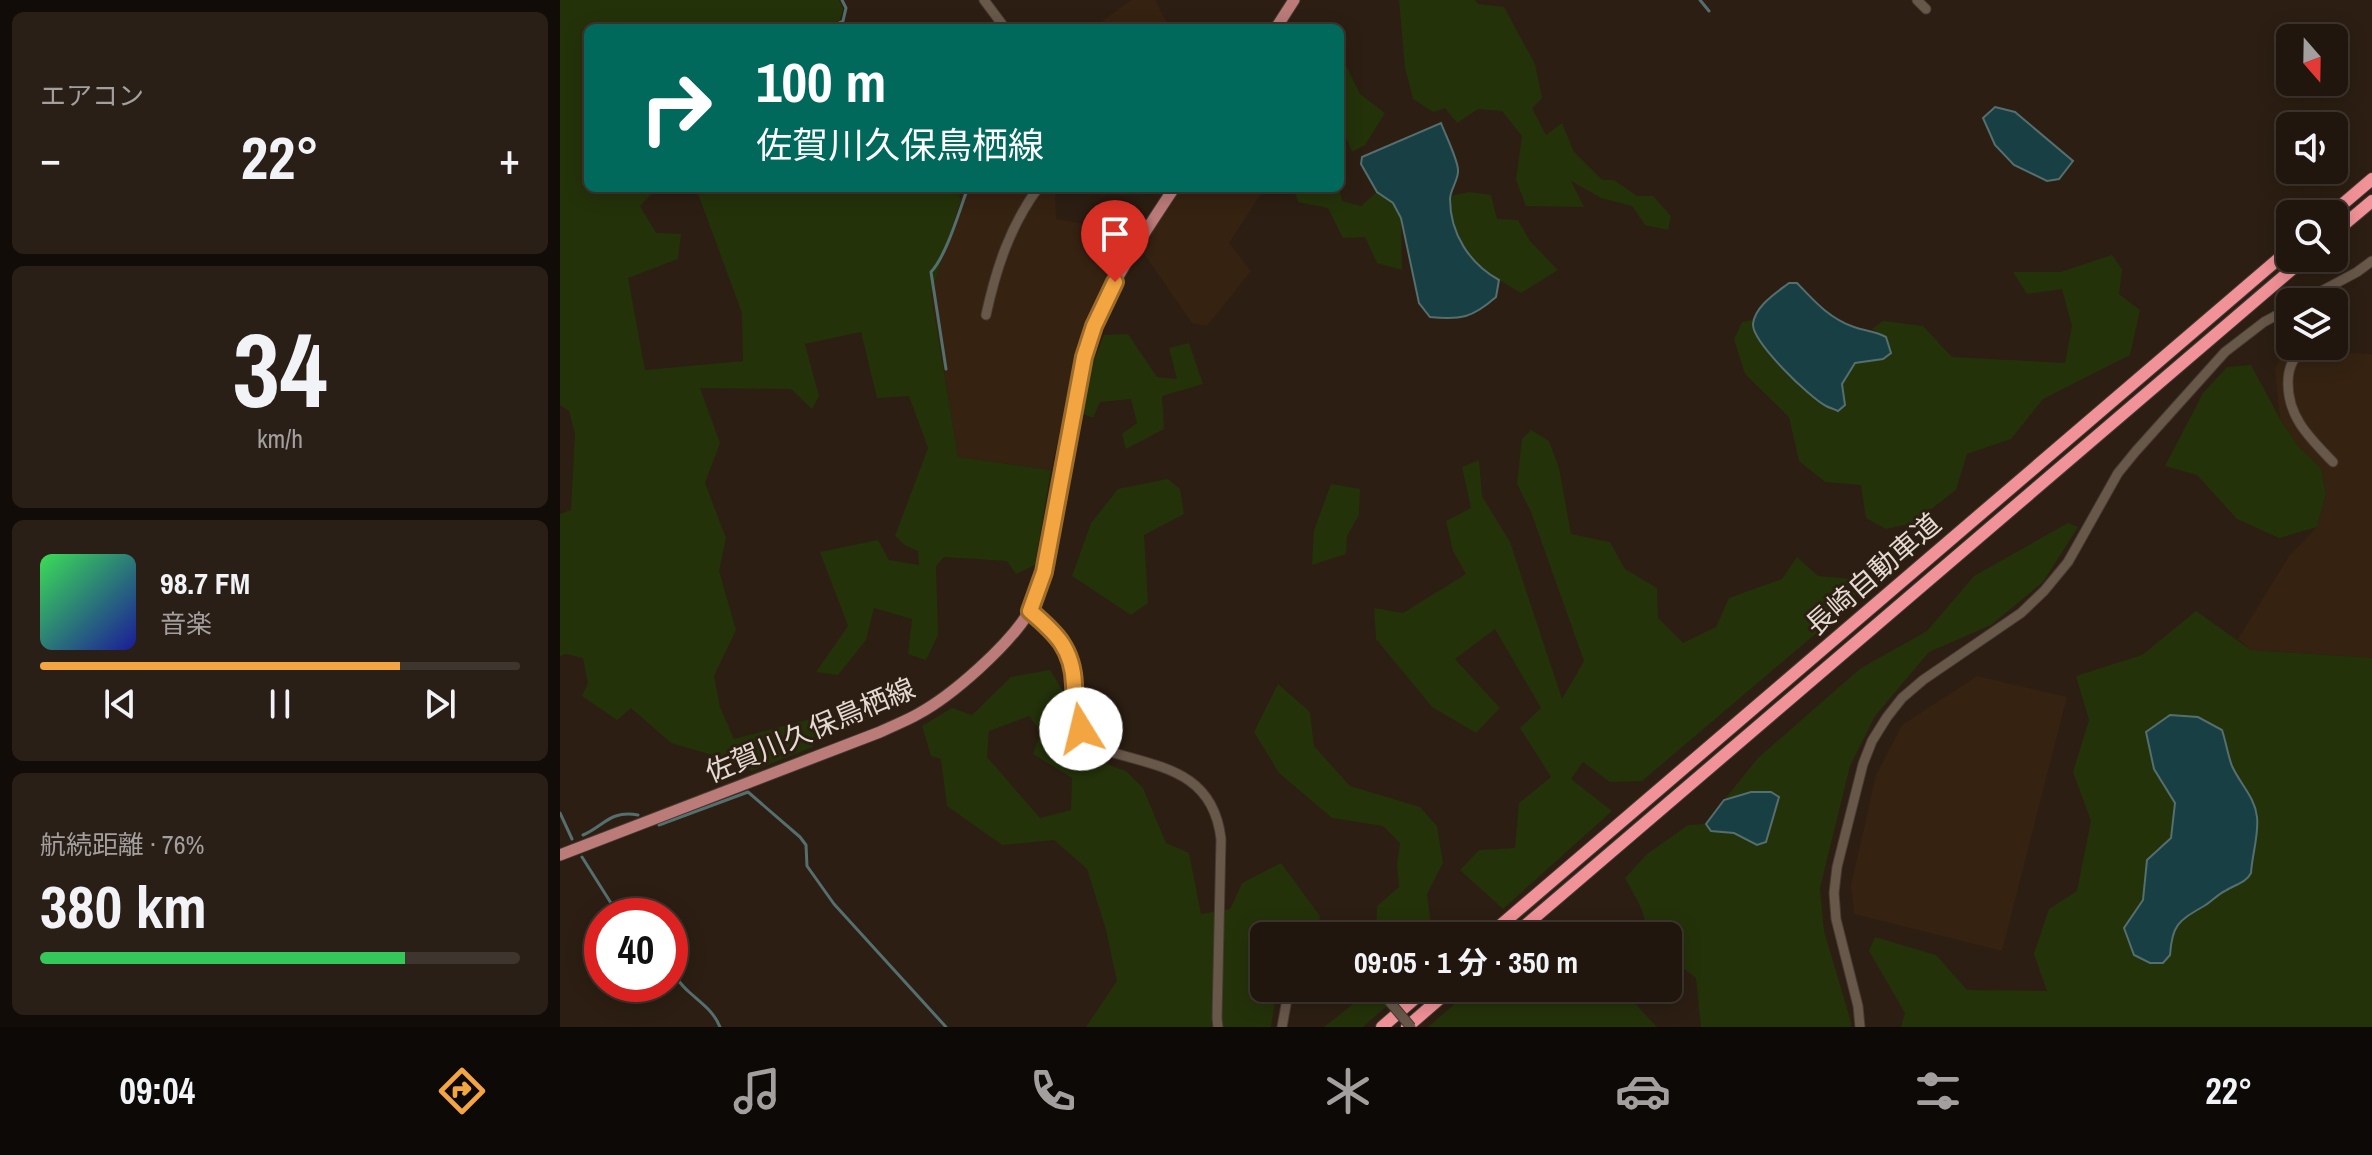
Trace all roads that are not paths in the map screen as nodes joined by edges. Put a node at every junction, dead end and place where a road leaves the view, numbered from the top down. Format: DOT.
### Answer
graph roads {
  1 [pos="984,0"];
  2 [pos="1294,0"];
  3 [pos="1917,0"];
  4 [pos="1926,9"];
  5 [pos="1002,24"];
  6 [pos="1279,24"];
  7 [pos="2372,179"];
  8 [pos="1035,192"];
  9 [pos="1171,192"];
  10 [pos="2347,200"];
  11 [pos="2372,201"];
  12 [pos="2348,221"];
  13 [pos="2276,261"];
  14 [pos="2372,261"];
  15 [pos="2289,272"];
  16 [pos="2329,288"];
  17 [pos="986,315"];
  18 [pos="2276,316"];
  19 [pos="2294,360"];
  20 [pos="2333,462"];
  21 [pos="1030,611"];
  22 [pos="560,855"];
  23 [pos="1504,922"];
  24 [pos="1529,922"];
  25 [pos="1286,1002"];
  26 [pos="1389,1002"];
  27 [pos="1411,1002"];
  28 [pos="1437,1002"];
  29 [pos="1218,1027"];
  30 [pos="1282,1027"];
  31 [pos="1382,1027"];
  32 [pos="1409,1027"];
  33 [pos="1860,1027"];
  1 -- 5 [label="street"];
  2 -- 6 [label="main road"];
  3 -- 4 [label="street"];
  7 -- 10 [label="highway"];
  8 -- 17 [label="street"];
  9 -- 21 [label="main road, 佐賀川久保鳥栖線"];
  11 -- 12 [label="highway"];
  13 -- 23 [label="highway, 長崎自動車道"];
  14 -- 16 [label="street"];
  15 -- 24 [label="highway, 長崎自動車道"];
  18 -- 33 [label="street"];
  19 -- 20 [label="street"];
  21 -- 22 [label="main road, 佐賀川久保鳥栖線"];
  21 -- 29 [label="street"];
  25 -- 30 [label="street"];
  26 -- 32 [label="street, bridge"];
  27 -- 31 [label="highway"];
  28 -- 32 [label="highway"];
}
